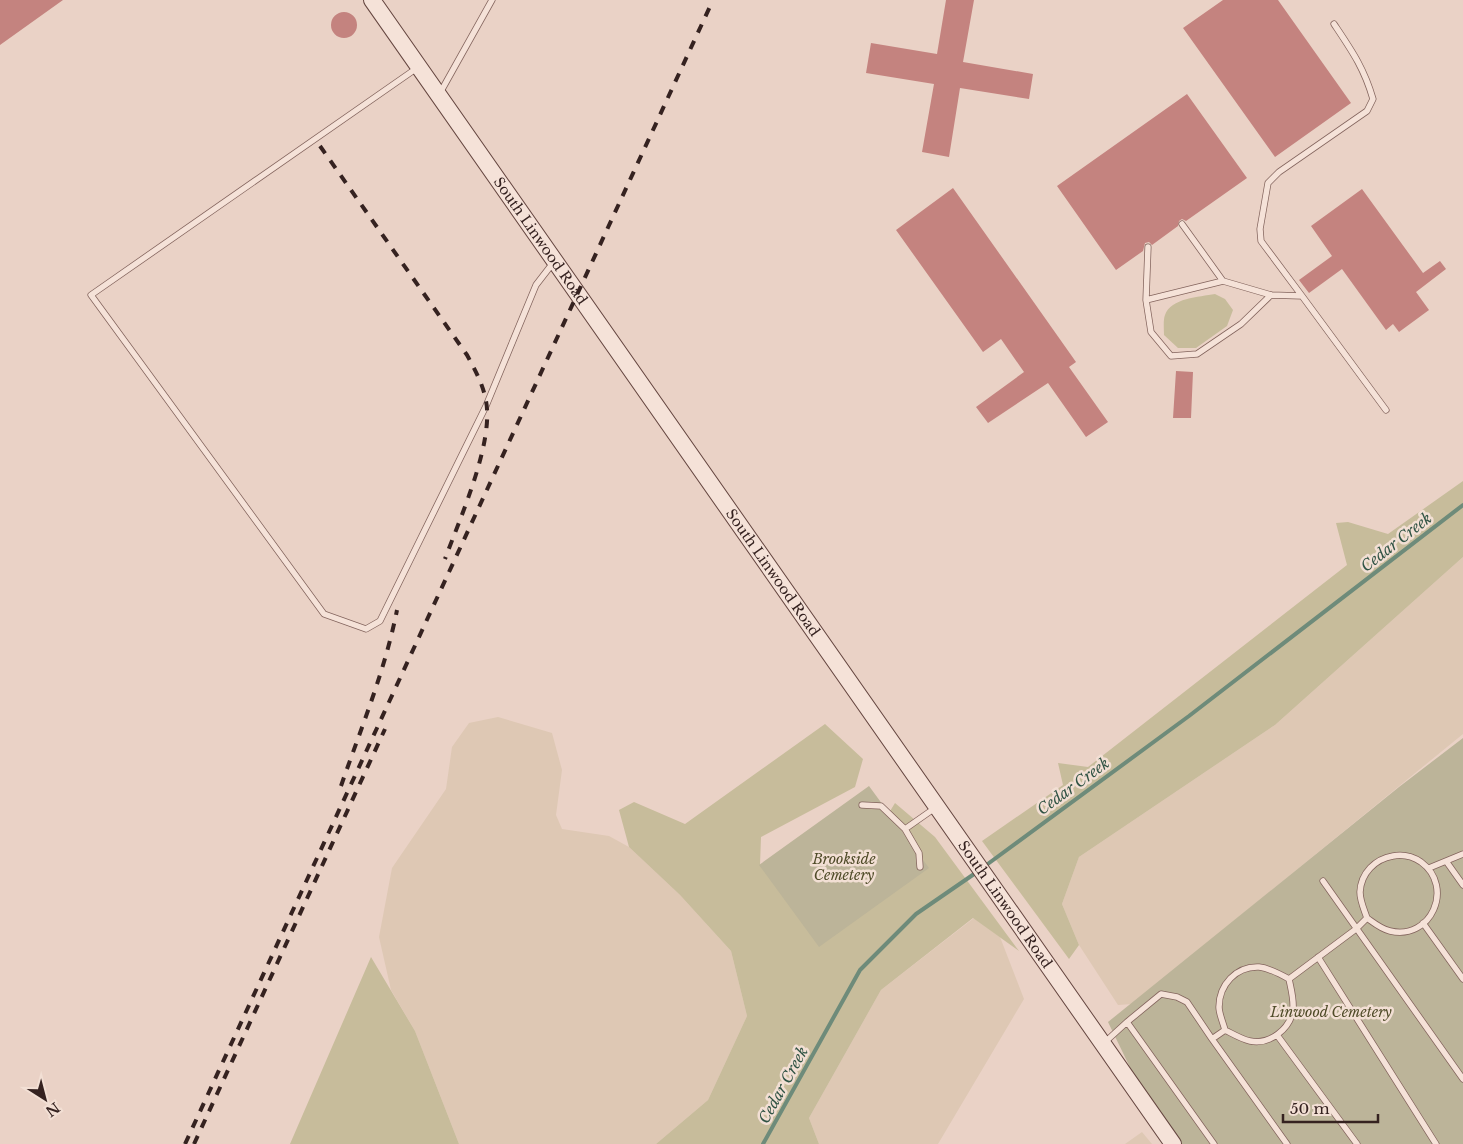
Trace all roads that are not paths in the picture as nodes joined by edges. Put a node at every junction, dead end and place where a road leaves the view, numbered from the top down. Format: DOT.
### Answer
graph roads {
  1 [pos="372,0"];
  2 [pos="492,0"];
  3 [pos="1334,24"];
  4 [pos="419,67"];
  5 [pos="439,95"];
  6 [pos="1182,224"];
  7 [pos="1148,247"];
  8 [pos="554,262"];
  9 [pos="1223,281"];
  10 [pos="1272,295"];
  11 [pos="1302,296"];
  12 [pos="1146,300"];
  13 [pos="1386,410"];
  14 [pos="862,805"];
  15 [pos="936,806"];
  16 [pos="905,829"];
  17 [pos="1463,854"];
  18 [pos="1446,861"];
  19 [pos="920,866"];
  20 [pos="1429,868"];
  21 [pos="1323,881"];
  22 [pos="1463,885"];
  23 [pos="1367,918"];
  24 [pos="1423,923"];
  25 [pos="1356,928"];
  26 [pos="1318,957"];
  27 [pos="1289,978"];
  28 [pos="1463,979"];
  29 [pos="1127,1022"];
  30 [pos="1225,1030"];
  31 [pos="1277,1035"];
  32 [pos="1212,1039"];
  33 [pos="1103,1044"];
  34 [pos="1463,1080"];
  35 [pos="1173,1144"];
  36 [pos="1214,1144"];
  37 [pos="1287,1144"];
  38 [pos="1357,1144"];
  39 [pos="1436,1144"];
  1 -- 4 [label="main road, South Linwood Road"];
  2 -- 5 [label="lane"];
  3 -- 11 [label="lane"];
  4 -- 5 [label="main road, South Linwood Road"];
  4 -- 8 [label="lane"];
  5 -- 8 [label="main road, South Linwood Road"];
  6 -- 9 [label="lane"];
  7 -- 12 [label="lane"];
  8 -- 15 [label="main road, South Linwood Road"];
  9 -- 10 [label="lane"];
  9 -- 12 [label="lane"];
  10 -- 11 [label="lane"];
  10 -- 12 [label="lane"];
  11 -- 13 [label="lane"];
  14 -- 16 [label="lane"];
  15 -- 16 [label="lane"];
  15 -- 33 [label="main road, South Linwood Road"];
  16 -- 19 [label="lane"];
  17 -- 18 [label="lane"];
  18 -- 20 [label="lane"];
  18 -- 22 [label="lane"];
  20 -- 23 [label="lane"];
  20 -- 24 [label="lane"];
  21 -- 25 [label="lane"];
  23 -- 24 [label="lane"];
  23 -- 25 [label="lane"];
  24 -- 28 [label="lane"];
  25 -- 26 [label="lane"];
  25 -- 34 [label="lane"];
  26 -- 27 [label="lane"];
  26 -- 39 [label="lane"];
  27 -- 30 [label="lane"];
  27 -- 31 [label="lane"];
  29 -- 32 [label="lane"];
  29 -- 33 [label="lane"];
  29 -- 36 [label="lane"];
  30 -- 31 [label="lane"];
  30 -- 32 [label="lane"];
  31 -- 38 [label="lane"];
  32 -- 37 [label="lane"];
  33 -- 35 [label="main road, South Linwood Road"];
}
